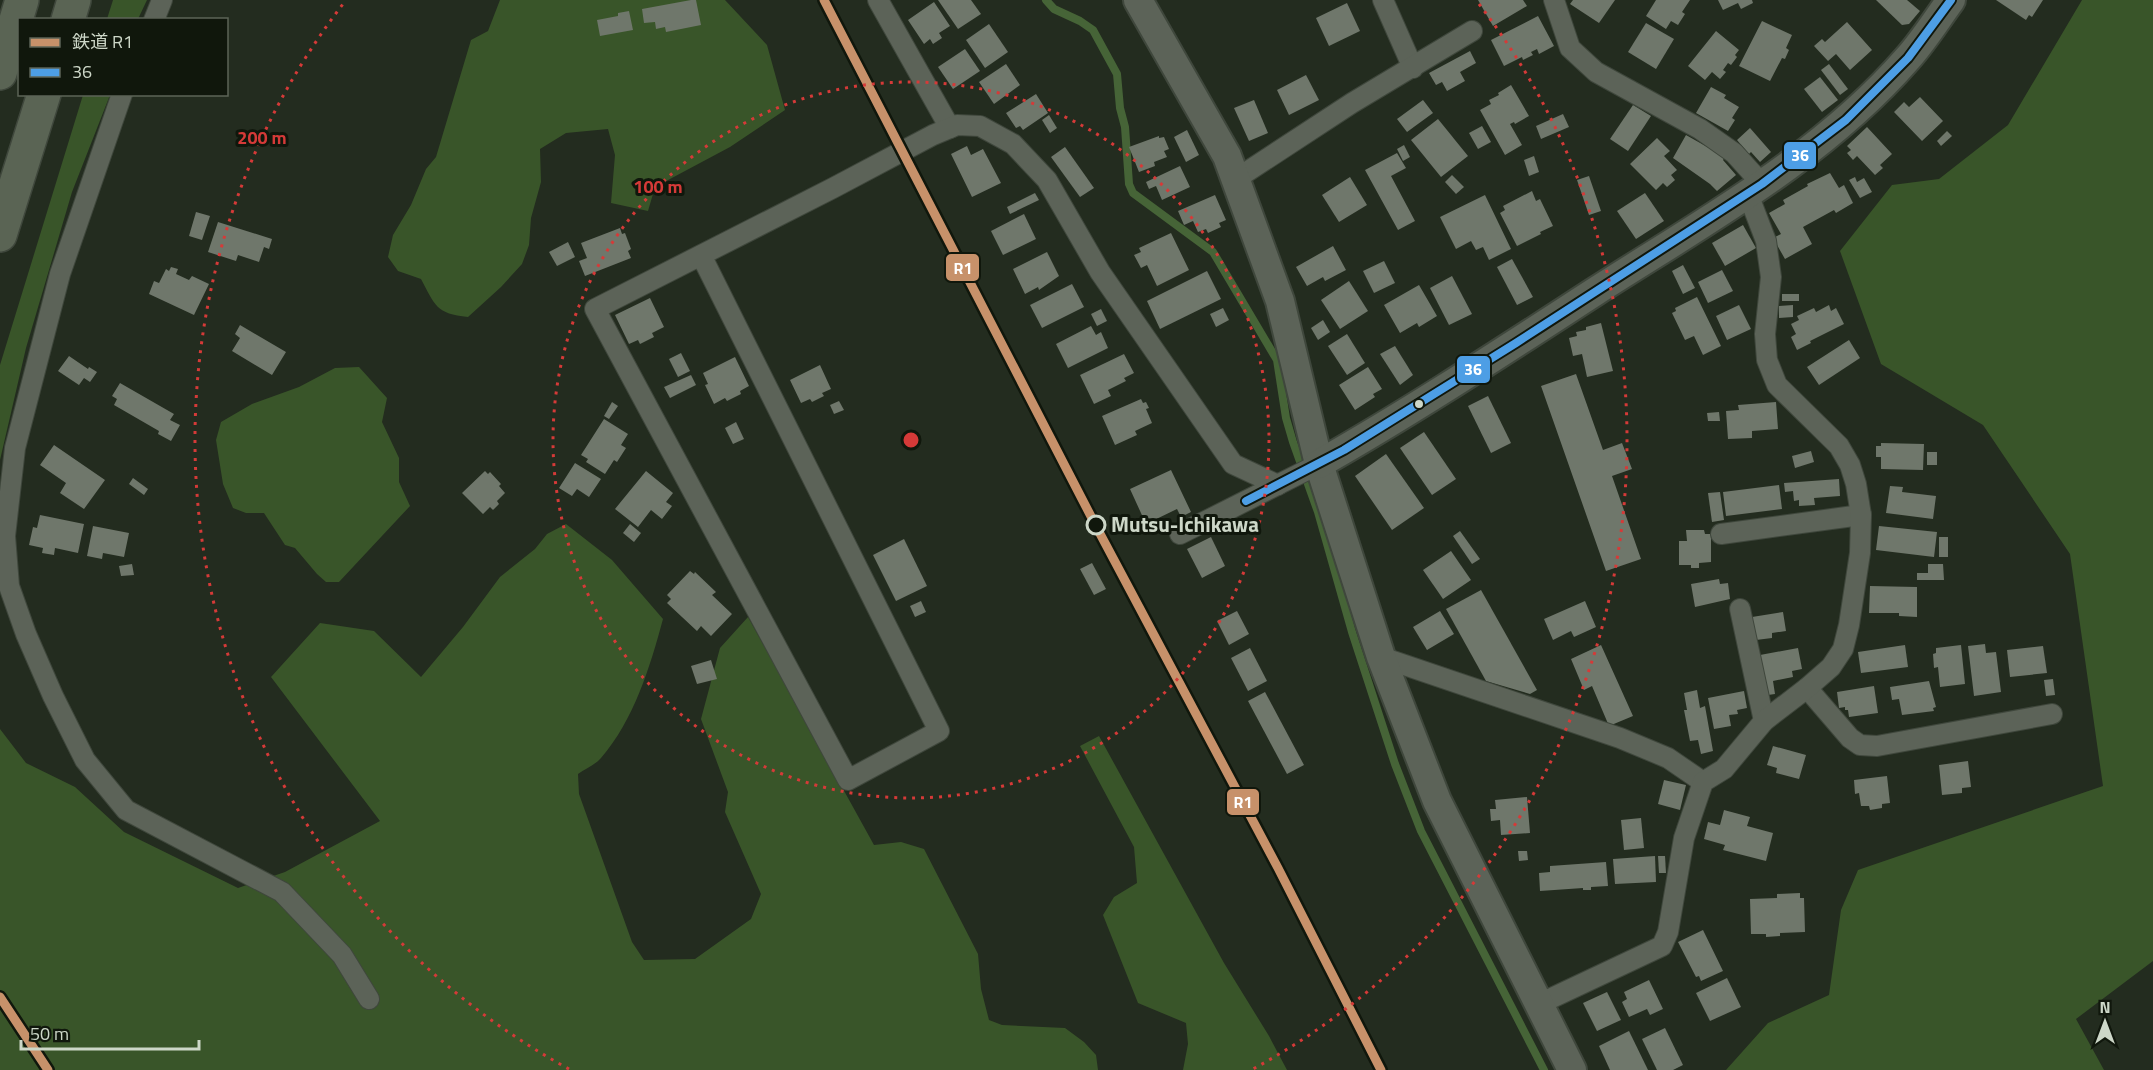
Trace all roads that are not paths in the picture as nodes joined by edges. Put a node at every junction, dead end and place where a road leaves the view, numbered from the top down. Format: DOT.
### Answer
graph roads {
  1 [pos="22,0"];
  2 [pos="74,0"];
  3 [pos="162,0"];
  4 [pos="878,0"];
  5 [pos="1137,0"];
  6 [pos="1383,0"];
  7 [pos="1554,0"];
  8 [pos="1951,0"];
  9 [pos="69,18"];
  10 [pos="155,18"];
  11 [pos="1472,31"];
  12 [pos="1413,68"];
  13 [pos="0,73"];
  14 [pos="43,96"];
  15 [pos="121,96"];
  16 [pos="950,128"];
  17 [pos="1236,179"];
  18 [pos="1755,189"];
  19 [pos="0,235"];
  20 [pos="701,255"];
  21 [pos="1319,464"];
  22 [pos="1278,485"];
  23 [pos="1861,515"];
  24 [pos="1180,534"];
  25 [pos="1721,534"];
  26 [pos="1740,609"];
  27 [pos="1381,657"];
  28 [pos="1807,688"];
  29 [pos="2052,714"];
  30 [pos="1764,721"];
  31 [pos="1703,782"];
  32 [pos="369,999"];
  33 [pos="1539,1004"];
  34 [pos="1572,1070"];
  1 -- 13 [label="highway"];
  2 -- 9 [label="highway"];
  3 -- 10 [label="street"];
  4 -- 16 [label="street"];
  5 -- 17 [label="street"];
  6 -- 12 [label="street"];
  7 -- 18 [label="street"];
  8 -- 18 [label="street"];
  11 -- 12 [label="street"];
  12 -- 17 [label="street"];
  14 -- 19 [label="highway"];
  15 -- 32 [label="street"];
  16 -- 20 [label="street"];
  16 -- 22 [label="street"];
  17 -- 21 [label="street"];
  18 -- 21 [label="street"];
  18 -- 23 [label="street"];
  20 -- 20 [label="street"];
  21 -- 22 [label="street"];
  21 -- 27 [label="street"];
  22 -- 24 [label="street"];
  23 -- 25 [label="street"];
  23 -- 28 [label="street"];
  26 -- 30 [label="street"];
  27 -- 31 [label="street"];
  27 -- 33 [label="street"];
  28 -- 29 [label="street"];
  28 -- 30 [label="street"];
  30 -- 31 [label="street"];
  31 -- 33 [label="street"];
  33 -- 34 [label="street"];
}
